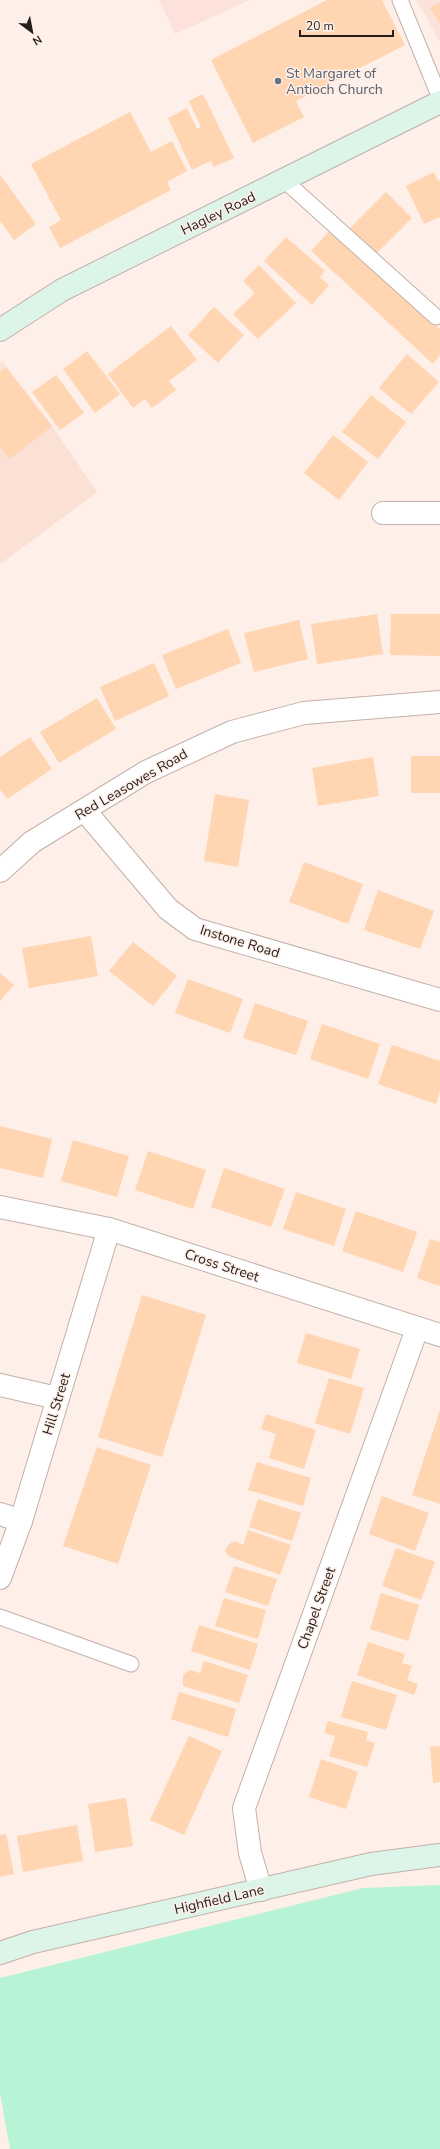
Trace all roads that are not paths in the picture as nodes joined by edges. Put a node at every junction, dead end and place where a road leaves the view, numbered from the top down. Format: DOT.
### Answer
graph roads {
  1 [pos="400,0"];
  2 [pos="440,98"];
  3 [pos="440,102"];
  4 [pos="284,180"];
  5 [pos="436,317"];
  6 [pos="0,330"];
  7 [pos="383,513"];
  8 [pos="440,513"];
  9 [pos="440,702"];
  10 [pos="85,811"];
  11 [pos="0,871"];
  12 [pos="440,1000"];
  13 [pos="0,1207"];
  14 [pos="108,1229"];
  15 [pos="417,1329"];
  16 [pos="440,1335"];
  17 [pos="0,1385"];
  18 [pos="57,1398"];
  19 [pos="0,1514"];
  20 [pos="21,1521"];
  21 [pos="0,1578"];
  22 [pos="0,1617"];
  23 [pos="131,1664"];
  24 [pos="440,1855"];
  25 [pos="261,1890"];
  26 [pos="0,1953"];
  1 -- 2 [label="lane"];
  3 -- 4 [label="main road, Hagley Road"];
  4 -- 5 [label="lane"];
  4 -- 6 [label="main road, Hagley Road"];
  7 -- 8 [label="street"];
  9 -- 10 [label="street, Red Leasowes Road"];
  10 -- 11 [label="street, Red Leasowes Road"];
  10 -- 12 [label="street, Instone Road"];
  13 -- 14 [label="street, Cross Street"];
  14 -- 15 [label="street, Cross Street"];
  14 -- 18 [label="street, Hill Street"];
  15 -- 16 [label="street, Cross Street"];
  15 -- 25 [label="street, Chapel Street"];
  17 -- 18 [label="street"];
  18 -- 20 [label="street, Hill Street"];
  19 -- 20 [label="street"];
  20 -- 21 [label="street, Hill Street"];
  22 -- 23 [label="lane"];
  24 -- 25 [label="main road, Highfield Lane"];
  25 -- 26 [label="main road, Highfield Lane"];
}
